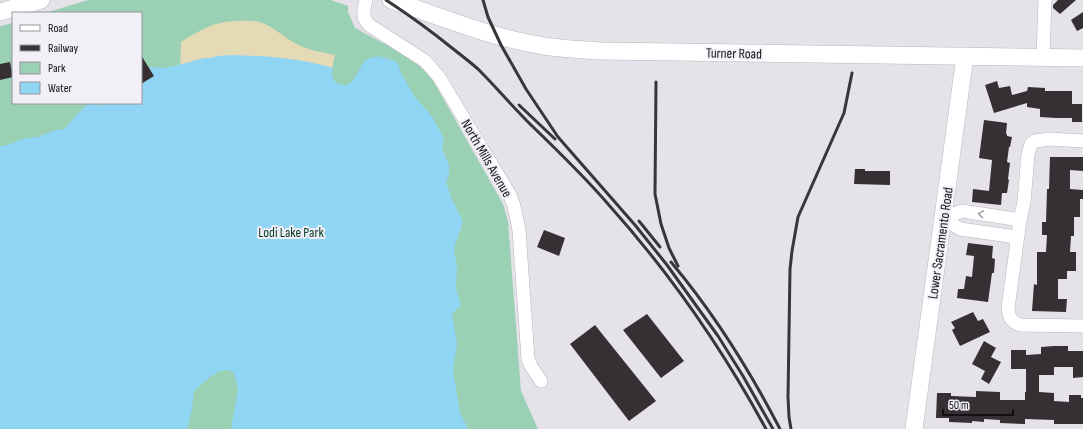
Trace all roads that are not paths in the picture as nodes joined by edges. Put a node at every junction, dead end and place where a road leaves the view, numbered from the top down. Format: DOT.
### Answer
graph roads {
  1 [pos="41,0"];
  2 [pos="366,0"];
  3 [pos="391,0"];
  4 [pos="1045,0"];
  5 [pos="0,12"];
  6 [pos="965,56"];
  7 [pos="1043,57"];
  8 [pos="1083,58"];
  9 [pos="1083,141"];
  10 [pos="944,218"];
  11 [pos="1020,220"];
  12 [pos="1017,237"];
  13 [pos="1083,326"];
  14 [pos="541,381"];
  15 [pos="914,429"];
  1 -- 5 [label="main road"];
  2 -- 14 [label="street, North Mills Avenue"];
  3 -- 6 [label="main road, Turner Road"];
  4 -- 7 [label="street"];
  6 -- 7 [label="main road, Turner Road"];
  6 -- 10 [label="main road, Lower Sacramento Road"];
  7 -- 8 [label="main road, Turner Road"];
  9 -- 11 [label="street"];
  11 -- 10 [label="street, one-way"];
  10 -- 12 [label="street"];
  10 -- 15 [label="main road, Lower Sacramento Road"];
  11 -- 12 [label="street"];
  12 -- 13 [label="street"];
}
